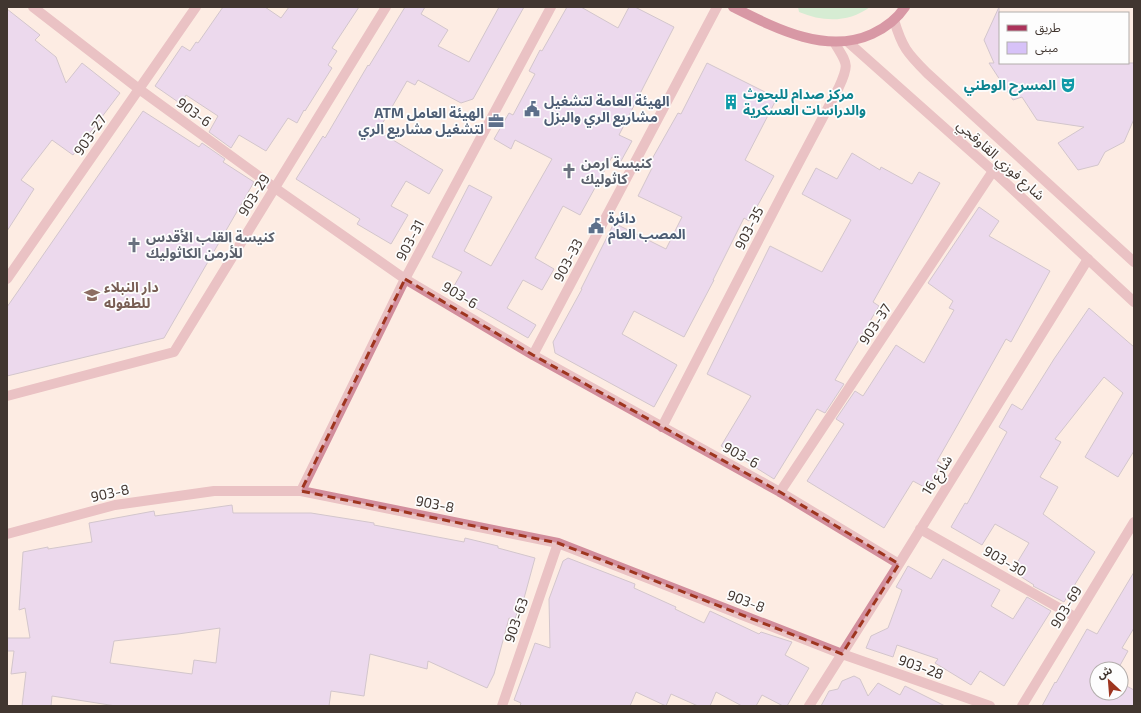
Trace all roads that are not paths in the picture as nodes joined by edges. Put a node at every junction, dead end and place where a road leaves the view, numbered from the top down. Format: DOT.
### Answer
graph roads {
  1 [pos="33,7"];
  2 [pos="196,7"];
  3 [pos="386,7"];
  4 [pos="551,7"];
  5 [pos="717,7"];
  6 [pos="733,7"];
  7 [pos="905,7"];
  8 [pos="894,20"];
  9 [pos="834,42"];
  10 [pos="848,42"];
  11 [pos="139,89"];
  12 [pos="993,171"];
  13 [pos="275,188"];
  14 [pos="1088,259"];
  15 [pos="1134,262"];
  16 [pos="7,279"];
  17 [pos="405,279"];
  18 [pos="1134,302"];
  19 [pos="533,355"];
  20 [pos="7,396"];
  21 [pos="662,426"];
  22 [pos="301,491"];
  23 [pos="780,492"];
  24 [pos="1134,522"];
  25 [pos="920,529"];
  26 [pos="7,534"];
  27 [pos="558,543"];
  28 [pos="899,564"];
  29 [pos="1075,617"];
  30 [pos="842,654"];
  31 [pos="502,706"];
  32 [pos="809,706"];
  33 [pos="990,706"];
  34 [pos="1022,706"];
  1 -- 11 [label="street, 903-6"];
  2 -- 11 [label="street, 903-27"];
  3 -- 13 [label="street, 903-29"];
  4 -- 17 [label="street, 903-31"];
  5 -- 19 [label="street, 903-33"];
  6 -- 9 [label="main road"];
  7 -- 8 [label="main road"];
  8 -- 10 [label="main road"];
  8 -- 15 [label="street, شارع فوزي القاوقجي"];
  9 -- 10 [label="main road"];
  9 -- 21 [label="street, 903-35"];
  10 -- 12 [label="street, شارع فوزي القاوقجي"];
  11 -- 13 [label="street, 903-6"];
  11 -- 16 [label="street, 903-27"];
  12 -- 14 [label="street, شارع فوزي القاوقجي"];
  12 -- 23 [label="street, 903-37"];
  13 -- 17 [label="street, 903-6"];
  13 -- 20 [label="street, 903-29"];
  14 -- 18 [label="street, شارع فوزي القاوقجي"];
  14 -- 25 [label="street, شارع 16"];
  17 -- 19 [label="street, 903-6"];
  17 -- 22 [label="street, 903-31"];
  19 -- 21 [label="street, 903-6"];
  21 -- 23 [label="street, 903-6"];
  22 -- 26 [label="street, 903-8"];
  22 -- 27 [label="street, 903-8"];
  23 -- 28 [label="street, 903-6"];
  24 -- 29 [label="street, 903-69"];
  25 -- 28 [label="street, شارع 16"];
  25 -- 29 [label="street, 903-30"];
  27 -- 30 [label="street, 903-8"];
  27 -- 31 [label="street, 903-63"];
  28 -- 30 [label="street, شارع 16"];
  29 -- 34 [label="street, 903-69"];
  30 -- 32 [label="street, شارع 16"];
  30 -- 33 [label="street, 903-28"];
}
